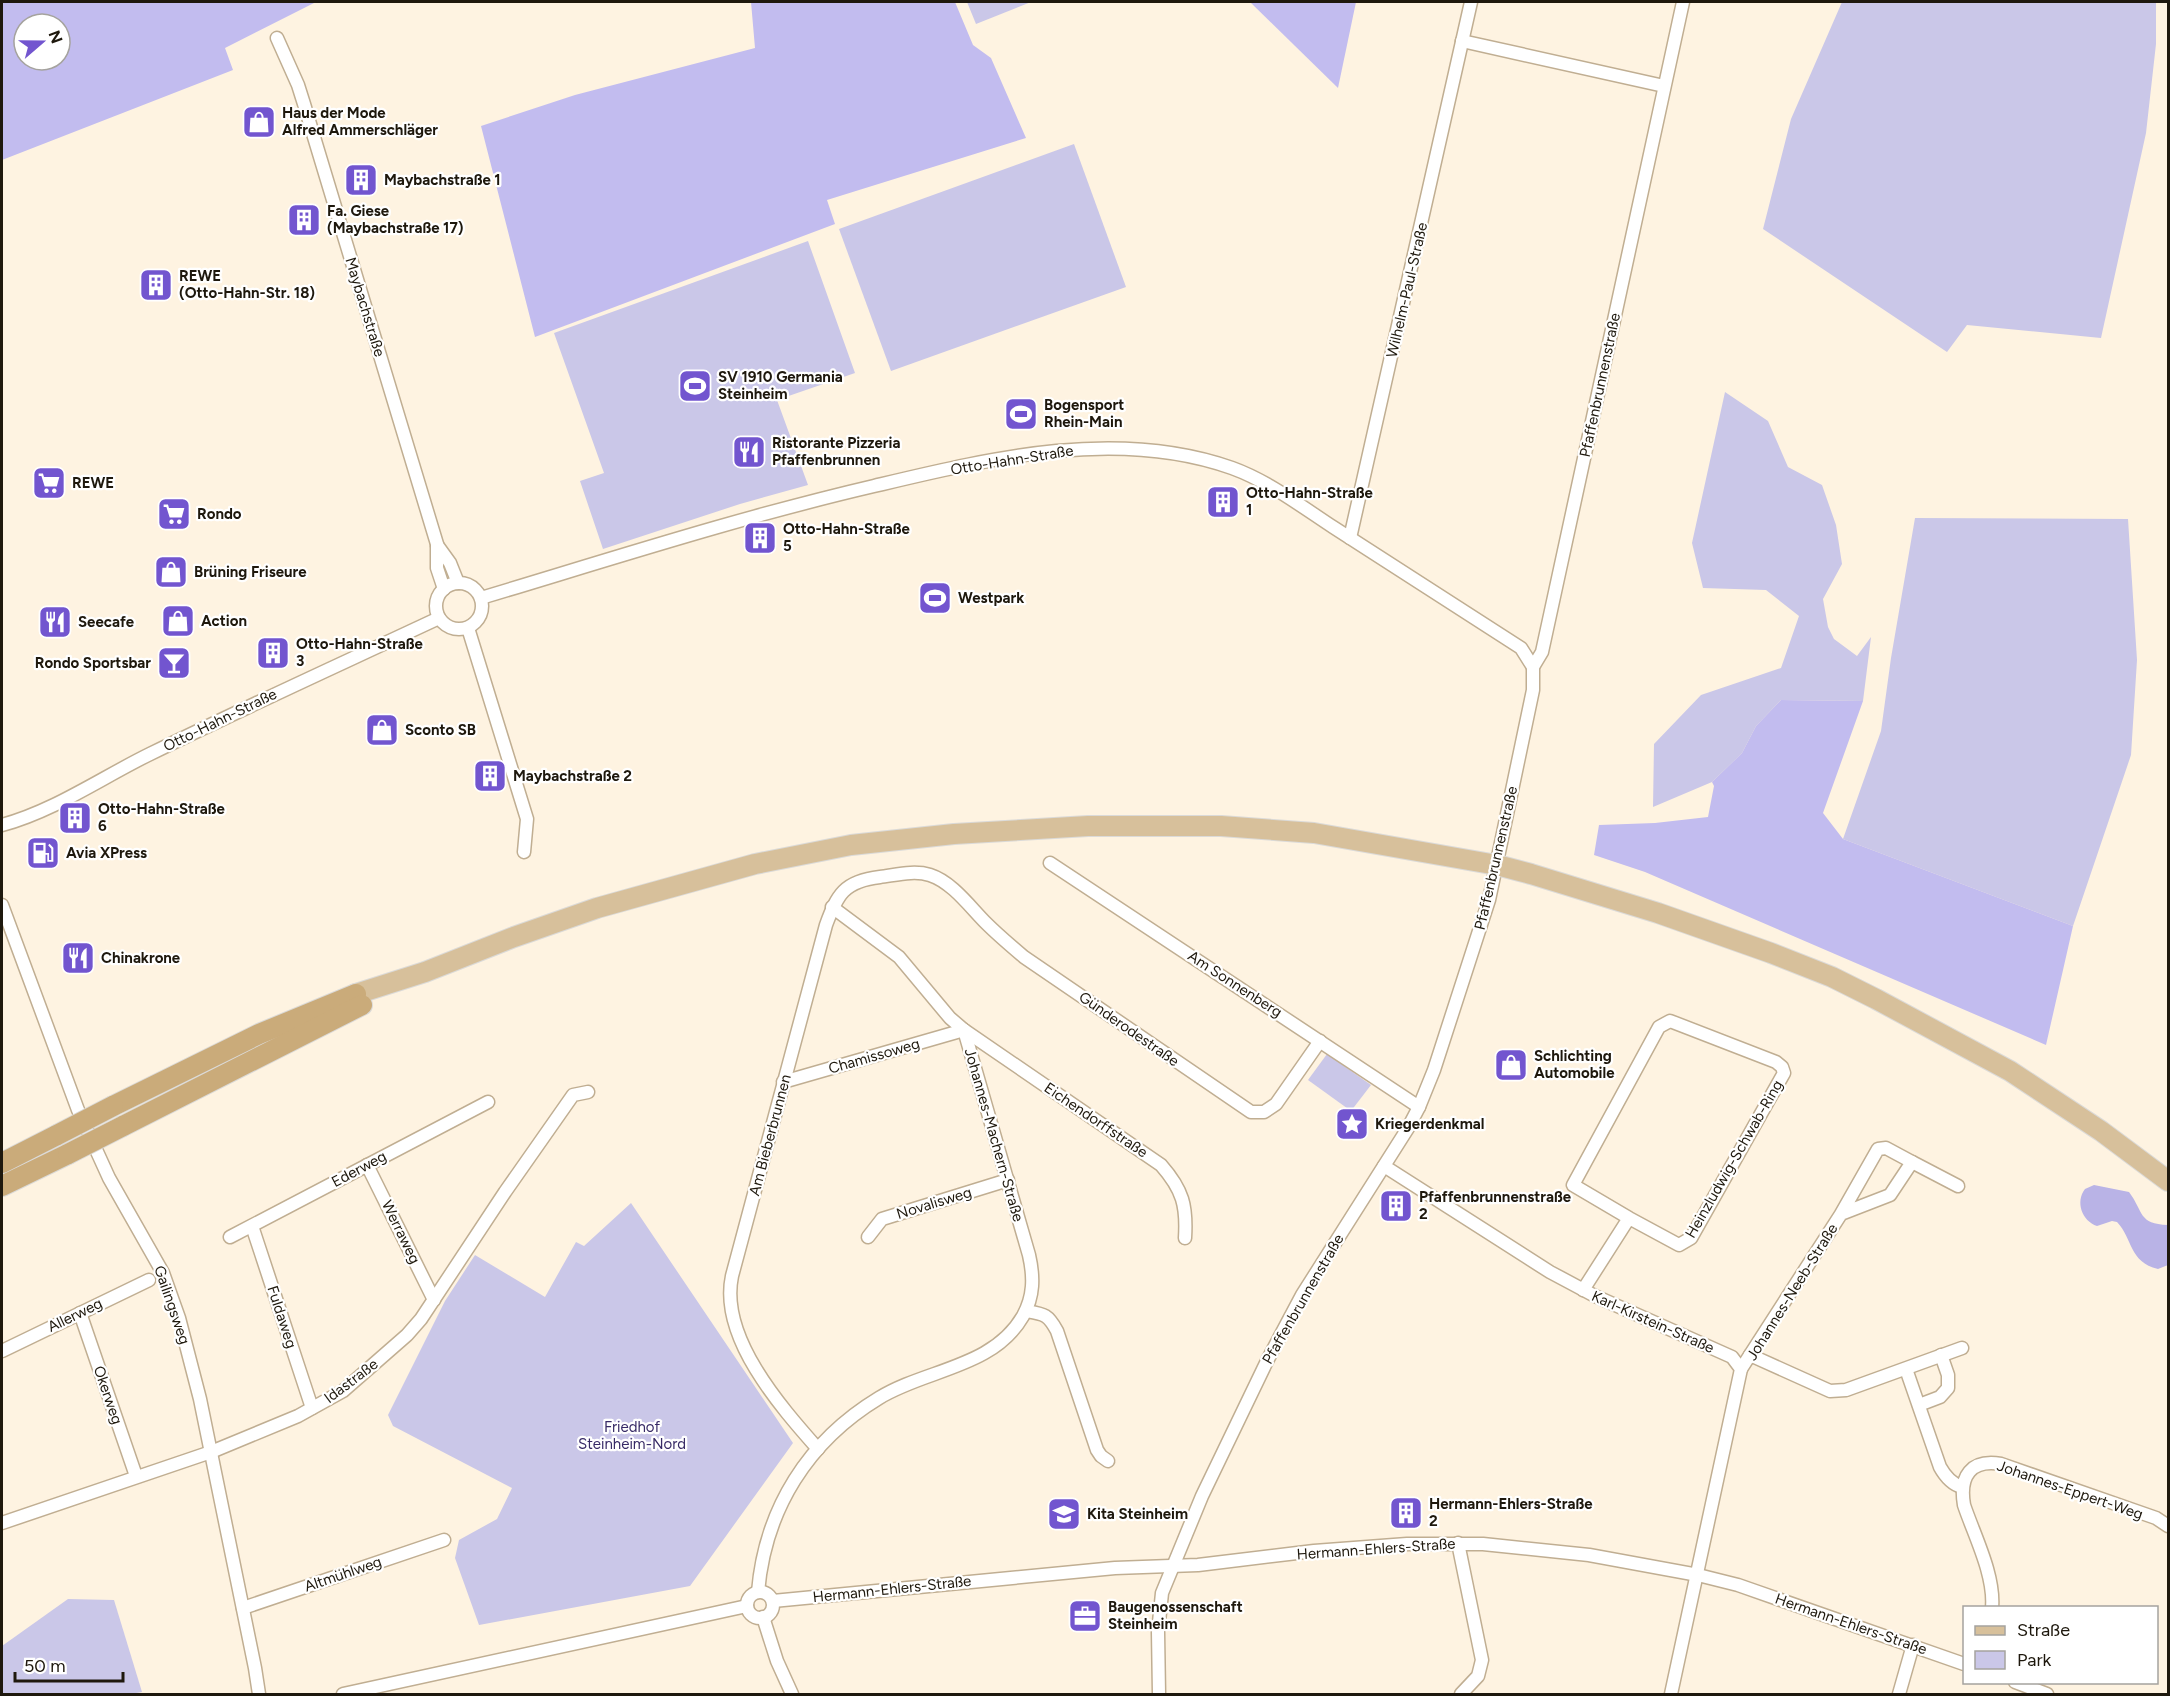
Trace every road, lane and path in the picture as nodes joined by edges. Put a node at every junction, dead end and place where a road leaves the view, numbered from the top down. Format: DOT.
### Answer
graph roads {
  1 [pos="1471,2"];
  2 [pos="1683,2"];
  3 [pos="277,38"];
  4 [pos="1462,41"];
  5 [pos="1664,86"];
  6 [pos="1350,538"];
  7 [pos="437,544"];
  8 [pos="458,583"];
  9 [pos="444,589"];
  10 [pos="481,598"];
  11 [pos="439,618"];
  12 [pos="468,628"];
  13 [pos="1533,667"];
  14 [pos="2,825"];
  15 [pos="524,852"];
  16 [pos="1050,863"];
  17 [pos="1497,865"];
  18 [pos="930,875"];
  19 [pos="2,905"];
  20 [pos="832,907"];
  21 [pos="358,999"];
  22 [pos="964,1030"];
  23 [pos="1320,1041"];
  24 [pos="783,1082"];
  25 [pos="588,1092"];
  26 [pos="488,1102"];
  27 [pos="1419,1107"];
  28 [pos="1912,1162"];
  29 [pos="2,1163"];
  30 [pos="367,1165"];
  31 [pos="1384,1166"];
  32 [pos="1008,1180"];
  33 [pos="2169,1181"];
  34 [pos="2,1186"];
  35 [pos="1958,1186"];
  36 [pos="1841,1214"];
  37 [pos="1629,1218"];
  38 [pos="252,1226"];
  39 [pos="230,1237"];
  40 [pos="868,1237"];
  41 [pos="1185,1238"];
  42 [pos="149,1280"];
  43 [pos="1583,1290"];
  44 [pos="434,1300"];
  45 [pos="1026,1311"];
  46 [pos="81,1313"];
  47 [pos="1962,1348"];
  48 [pos="2,1351"];
  49 [pos="1750,1355"];
  50 [pos="1941,1355"];
  51 [pos="1742,1369"];
  52 [pos="1906,1369"];
  53 [pos="1919,1405"];
  54 [pos="312,1408"];
  55 [pos="818,1449"];
  56 [pos="211,1452"];
  57 [pos="1108,1461"];
  58 [pos="136,1476"];
  59 [pos="1962,1487"];
  60 [pos="2,1523"];
  61 [pos="2169,1526"];
  62 [pos="444,1540"];
  63 [pos="1458,1543"];
  64 [pos="1171,1566"];
  65 [pos="1698,1575"];
  66 [pos="758,1592"];
  67 [pos="773,1601"];
  68 [pos="747,1606"];
  69 [pos="1992,1606"];
  70 [pos="243,1608"];
  71 [pos="763,1617"];
  72 [pos="1913,1645"];
  73 [pos="1963,1663"];
  74 [pos="2018,1684"];
  75 [pos="259,1695"];
  76 [pos="343,1695"];
  77 [pos="792,1695"];
  78 [pos="1159,1695"];
  79 [pos="1461,1695"];
  80 [pos="1671,1695"];
  81 [pos="1899,1695"];
  82 [pos="2047,1695"];
  1 -- 4 [label="street, Wilhelm-Paul-Straße"];
  2 -- 5 [label="street, Pfaffenbrunnenstraße"];
  3 -- 7 [label="street, Maybachstraße"];
  4 -- 5 [label="street"];
  4 -- 6 [label="street, Wilhelm-Paul-Straße"];
  5 -- 13 [label="street, Pfaffenbrunnenstraße"];
  6 -- 10 [label="street, Otto-Hahn-Straße"];
  6 -- 13 [label="street, Otto-Hahn-Straße"];
  7 -- 8 [label="street, Maybachstraße"];
  7 -- 9 [label="street, Maybachstraße"];
  8 -- 9 [label="street"];
  8 -- 10 [label="street"];
  9 -- 11 [label="street"];
  10 -- 12 [label="street"];
  11 -- 12 [label="street"];
  11 -- 14 [label="street, Otto-Hahn-Straße"];
  12 -- 15 [label="street"];
  13 -- 17 [label="street, Pfaffenbrunnenstraße"];
  16 -- 23 [label="street, Am Sonnenberg"];
  17 -- 21 [label="main road"];
  17 -- 27 [label="street, Pfaffenbrunnenstraße"];
  17 -- 33 [label="main road"];
  18 -- 20 [label="street, Am Bieberbrunnen"];
  18 -- 23 [label="street, Günderodestraße"];
  19 -- 56 [label="street, Gailingsweg"];
  20 -- 22 [label="street, Johannes-Machern-Straße"];
  20 -- 24 [label="street, Am Bieberbrunnen"];
  21 -- 29 [label="highway, bridge"];
  21 -- 34 [label="highway, bridge"];
  22 -- 24 [label="street, Chamissoweg"];
  22 -- 32 [label="street, Johannes-Machern-Straße"];
  22 -- 41 [label="street, Eichendorffstraße"];
  23 -- 27 [label="street, Am Sonnenberg"];
  24 -- 55 [label="street, Am Bieberbrunnen"];
  25 -- 44 [label="street, Idastraße"];
  26 -- 30 [label="street, Ederweg"];
  27 -- 31 [label="street, Pfaffenbrunnenstraße"];
  28 -- 35 [label="street, Johannes-Neeb-Straße"];
  28 -- 36 [label="street, Johannes-Neeb-Straße"];
  28 -- 36 [label="street, Johannes-Neeb-Straße"];
  30 -- 38 [label="street, Ederweg"];
  30 -- 44 [label="street, Werraweg"];
  31 -- 43 [label="street, Karl-Kirstein-Straße"];
  31 -- 64 [label="street, Pfaffenbrunnenstraße"];
  32 -- 40 [label="street, Novalisweg"];
  32 -- 45 [label="street, Johannes-Machern-Straße"];
  36 -- 49 [label="street, Johannes-Neeb-Straße"];
  37 -- 37 [label="street, Heinzludwig-Schwab-Ring"];
  37 -- 43 [label="street"];
  38 -- 39 [label="street, Ederweg"];
  38 -- 54 [label="street, Fuldaweg"];
  42 -- 46 [label="street, Allerweg"];
  43 -- 51 [label="street, Karl-Kirstein-Straße"];
  44 -- 54 [label="street, Idastraße"];
  45 -- 55 [label="street, Johannes-Machern-Straße"];
  45 -- 57 [label="street"];
  46 -- 48 [label="street, Allerweg"];
  46 -- 58 [label="street, Okerweg"];
  47 -- 50 [label="street"];
  49 -- 51 [label="street, Johannes-Neeb-Straße"];
  49 -- 52 [label="street"];
  50 -- 52 [label="street"];
  50 -- 53 [label="street"];
  51 -- 65 [label="street"];
  52 -- 53 [label="street"];
  53 -- 59 [label="street"];
  54 -- 56 [label="street, Idastraße"];
  55 -- 66 [label="street, Johannes-Machern-Straße"];
  56 -- 58 [label="street, Idastraße"];
  56 -- 70 [label="street, Gailingsweg"];
  58 -- 60 [label="street, Idastraße"];
  59 -- 61 [label="street, Johannes-Eppert-Weg"];
  59 -- 69 [label="street"];
  62 -- 70 [label="street, Altmühlweg"];
  63 -- 64 [label="street, Hermann-Ehlers-Straße"];
  63 -- 65 [label="street, Hermann-Ehlers-Straße"];
  63 -- 79 [label="street"];
  64 -- 67 [label="street, Hermann-Ehlers-Straße"];
  64 -- 78 [label="street, Pfaffenbrunnenstraße"];
  65 -- 72 [label="street, Hermann-Ehlers-Straße"];
  65 -- 80 [label="street"];
  66 -- 67 [label="street"];
  66 -- 68 [label="street"];
  67 -- 71 [label="street"];
  68 -- 71 [label="street"];
  68 -- 76 [label="street"];
  70 -- 75 [label="street, Gailingsweg"];
  71 -- 77 [label="street"];
  72 -- 73 [label="street, Hermann-Ehlers-Straße"];
  72 -- 81 [label="street"];
  74 -- 82 [label="street"];
}
